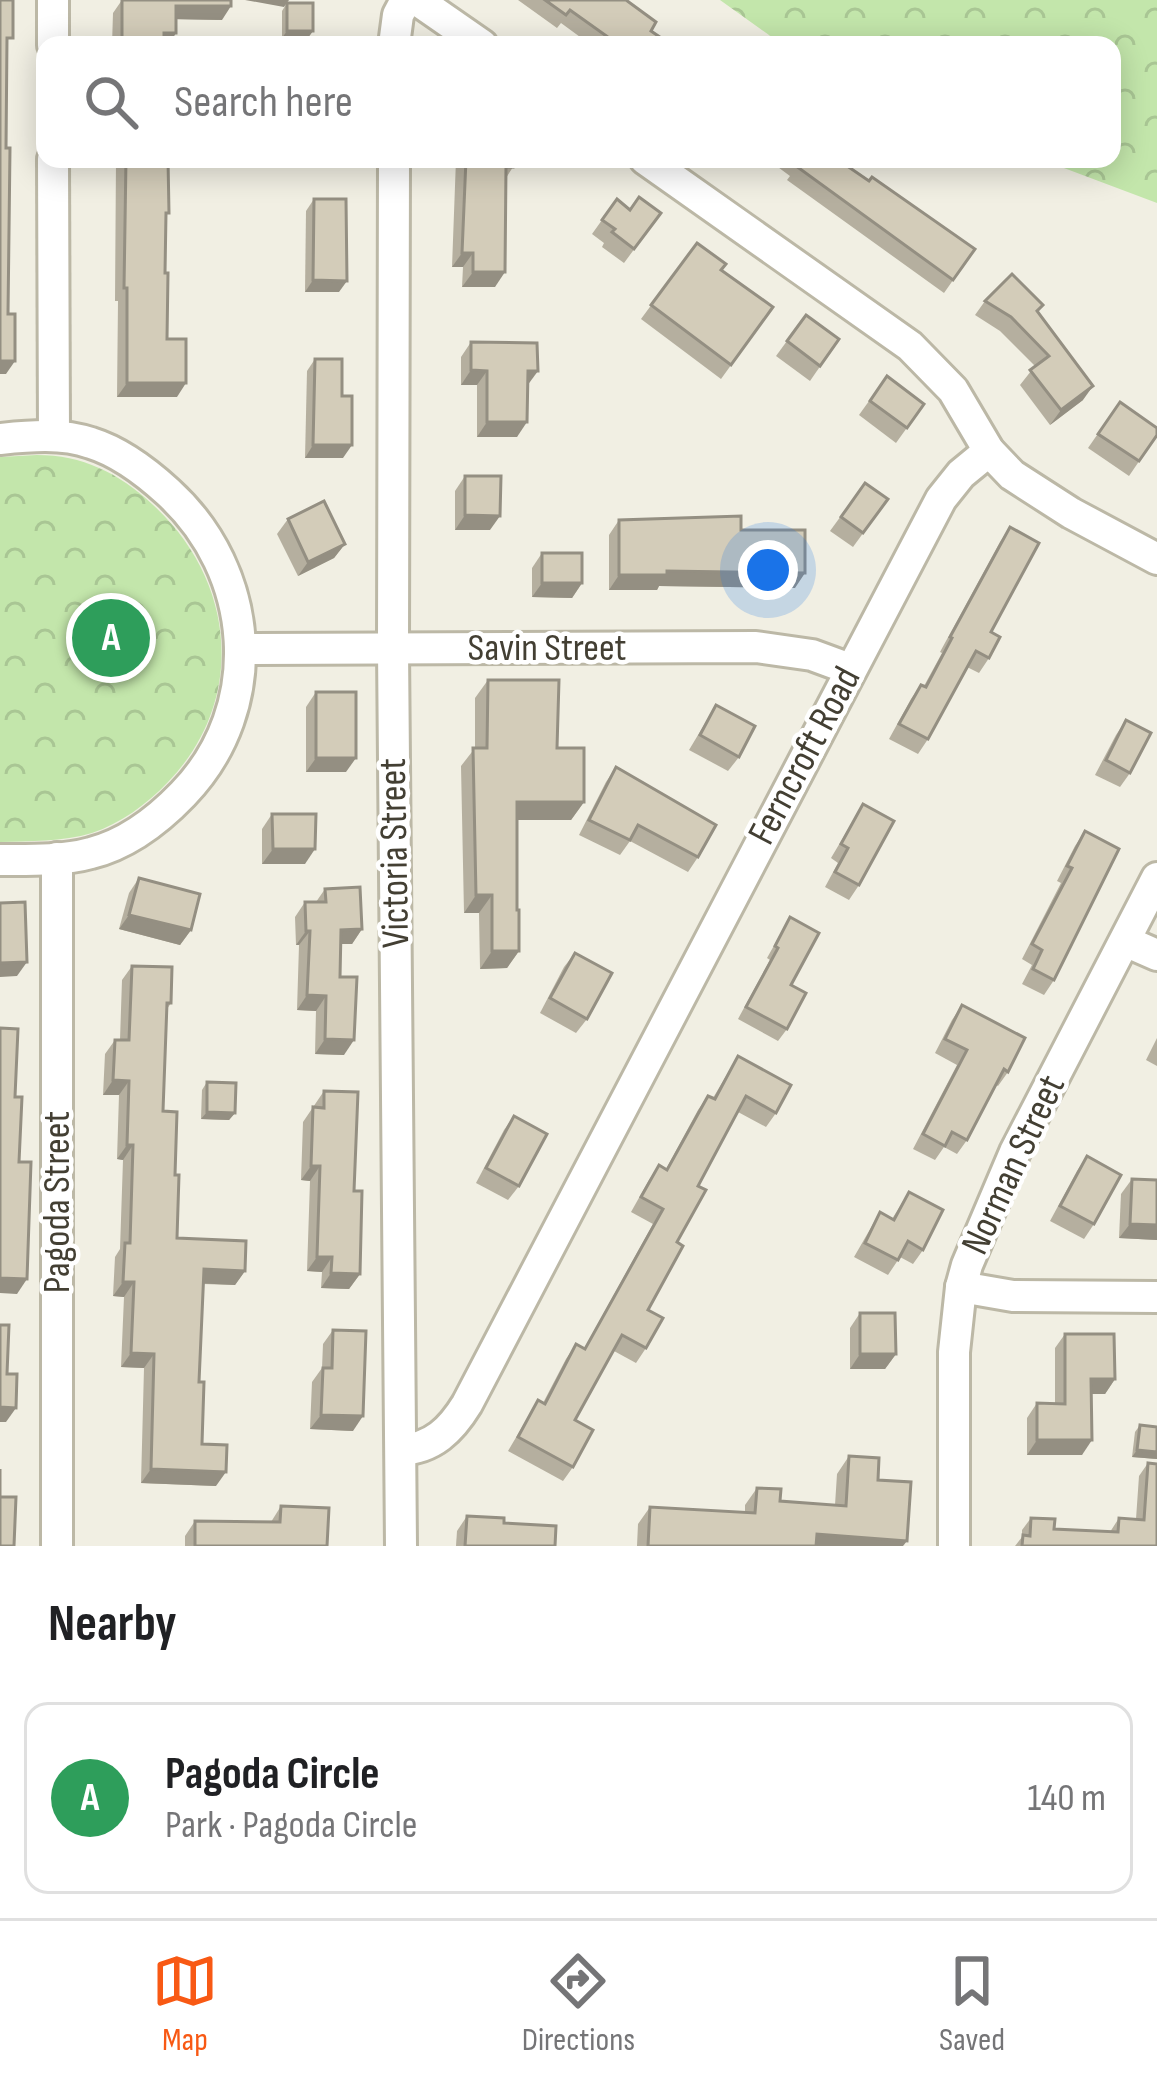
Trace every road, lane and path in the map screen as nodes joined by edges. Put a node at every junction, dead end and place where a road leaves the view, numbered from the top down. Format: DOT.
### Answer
graph roads {
  1 [pos="53,0"];
  2 [pos="406,0"];
  3 [pos="417,0"];
  4 [pos="53,36"];
  5 [pos="395,36"];
  6 [pos="469,36"];
  7 [pos="53,168"];
  8 [pos="394,168"];
  9 [pos="658,168"];
  10 [pos="54,436"];
  11 [pos="0,439"];
  12 [pos="989,451"];
  13 [pos="1157,559"];
  14 [pos="241,649"];
  15 [pos="393,649"];
  16 [pos="850,669"];
  17 [pos="58,858"];
  18 [pos="0,860"];
  19 [pos="1157,878"];
  20 [pos="1125,941"];
  21 [pos="1157,955"];
  22 [pos="961,1287"];
  23 [pos="1157,1297"];
  24 [pos="401,1450"];
  25 [pos="57,1546"];
  26 [pos="401,1546"];
  27 [pos="954,1546"];
  1 -- 4 [label="street"];
  2 -- 5 [label="street"];
  3 -- 6 [label="street"];
  7 -- 10 [label="street"];
  8 -- 15 [label="street, Victoria Street"];
  9 -- 12 [label="street"];
  10 -- 11 [label="street"];
  10 -- 14 [label="street"];
  12 -- 13 [label="street"];
  12 -- 16 [label="street, Ferncroft Road"];
  14 -- 15 [label="street, Savin Street"];
  14 -- 17 [label="street"];
  15 -- 16 [label="street, Savin Street"];
  15 -- 24 [label="street, Victoria Street"];
  16 -- 24 [label="street, Ferncroft Road"];
  17 -- 18 [label="street"];
  17 -- 25 [label="street, Pagoda Street"];
  19 -- 20 [label="street, Norman Street"];
  20 -- 21 [label="street"];
  20 -- 22 [label="street, Norman Street"];
  22 -- 23 [label="street"];
  22 -- 27 [label="street, Norman Street"];
  24 -- 26 [label="street, Victoria Street"];
}
